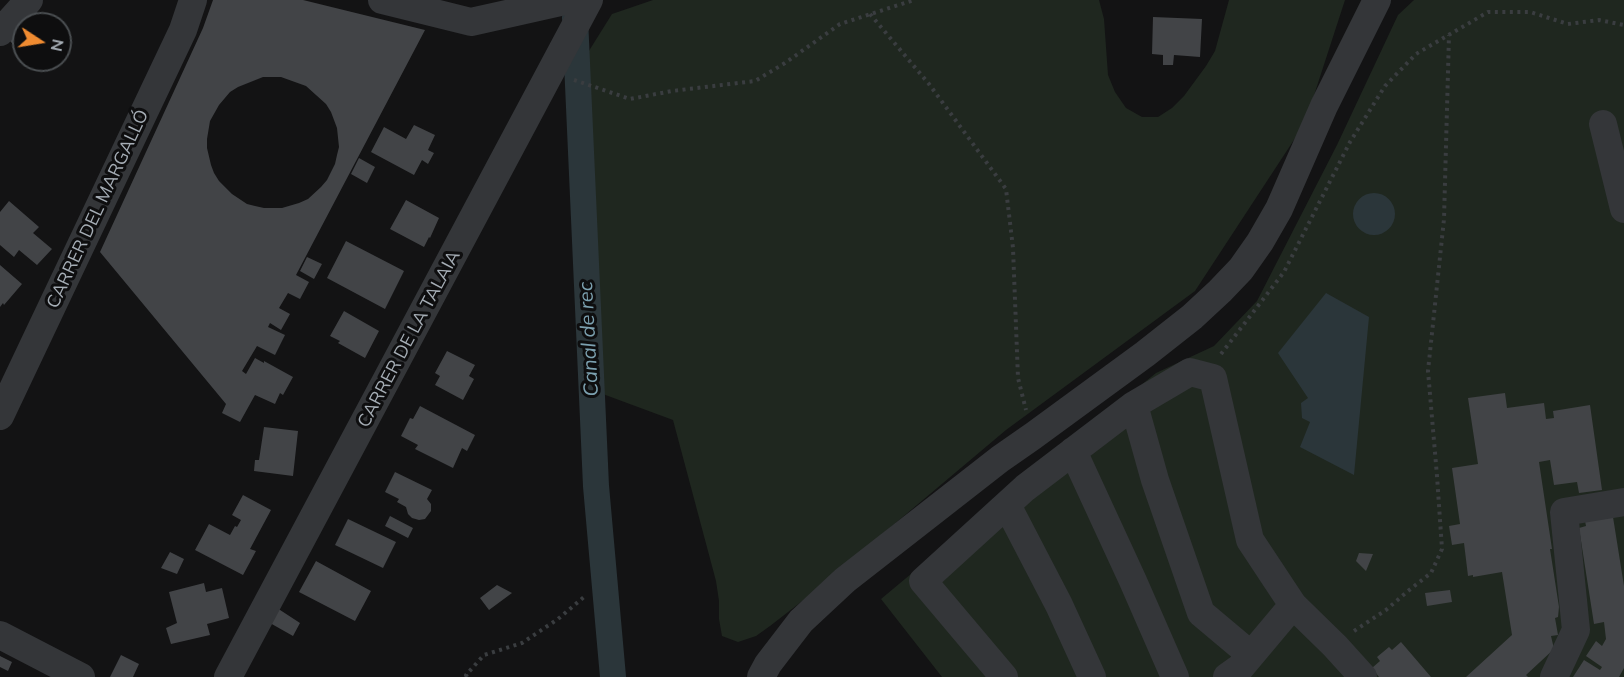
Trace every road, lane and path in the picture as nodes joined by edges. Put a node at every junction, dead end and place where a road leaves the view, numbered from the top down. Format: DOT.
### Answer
graph roads {
  1 [pos="29,0"];
  2 [pos="193,0"];
  3 [pos="382,0"];
  4 [pos="569,0"];
  5 [pos="590,0"];
  6 [pos="914,0"];
  7 [pos="1377,0"];
  8 [pos="870,14"];
  9 [pos="1624,25"];
  10 [pos="0,32"];
  11 [pos="1449,35"];
  12 [pos="550,74"];
  13 [pos="1624,147"];
  14 [pos="1624,209"];
  15 [pos="1205,376"];
  16 [pos="1134,405"];
  17 [pos="0,416"];
  18 [pos="1033,436"];
  19 [pos="1073,451"];
  20 [pos="1624,502"];
  21 [pos="1007,505"];
  22 [pos="584,597"];
  23 [pos="1293,605"];
  24 [pos="0,635"];
  25 [pos="1335,646"];
  26 [pos="1242,669"];
  27 [pos="81,677"];
  28 [pos="228,677"];
  29 [pos="466,677"];
  30 [pos="761,677"];
  31 [pos="1004,677"];
  32 [pos="1092,677"];
  33 [pos="1175,677"];
  34 [pos="1363,677"];
  35 [pos="1554,677"];
  1 -- 10 [label="street"];
  2 -- 17 [label="street, CARRER DEL MARGALLÓ"];
  3 -- 4 [label="street"];
  5 -- 12 [label="street, CARRER DE LA TALAIA"];
  6 -- 8 [label="path"];
  7 -- 18 [label="street"];
  8 -- 12 [label="path"];
  8 -- 18 [label="path"];
  9 -- 11 [label="path"];
  11 -- 15 [label="path"];
  11 -- 25 [label="path"];
  12 -- 28 [label="street, CARRER DE LA TALAIA"];
  13 -- 14 [label="street"];
  15 -- 16 [label="street"];
  15 -- 23 [label="street"];
  16 -- 19 [label="street"];
  16 -- 26 [label="street"];
  18 -- 30 [label="street"];
  19 -- 21 [label="street"];
  19 -- 33 [label="street"];
  20 -- 35 [label="street"];
  21 -- 31 [label="street"];
  21 -- 32 [label="street"];
  22 -- 29 [label="path"];
  23 -- 25 [label="street"];
  23 -- 26 [label="street"];
  24 -- 27 [label="street"];
  25 -- 34 [label="street"];
}
